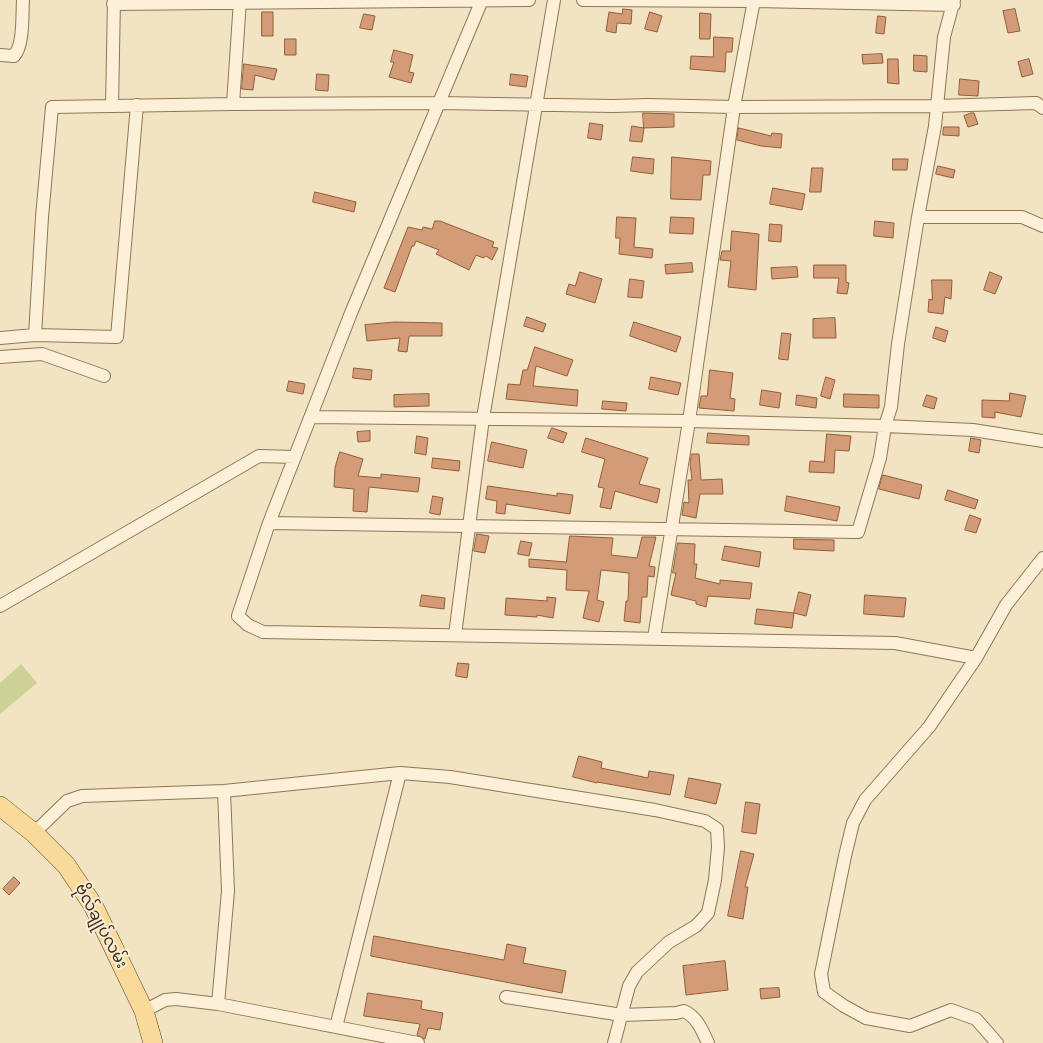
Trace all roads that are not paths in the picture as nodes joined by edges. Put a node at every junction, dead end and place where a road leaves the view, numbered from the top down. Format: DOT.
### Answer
graph roads {
  1 [pos="23,0"];
  2 [pos="482,0"];
  3 [pos="529,0"];
  4 [pos="554,0"];
  5 [pos="583,0"];
  6 [pos="240,1"];
  7 [pos="754,1"];
  8 [pos="113,2"];
  9 [pos="954,3"];
  10 [pos="0,55"];
  11 [pos="233,104"];
  12 [pos="439,104"];
  13 [pos="137,105"];
  14 [pos="112,106"];
  15 [pos="535,106"];
  16 [pos="937,106"];
  17 [pos="734,107"];
  18 [pos="1043,108"];
  19 [pos="918,217"];
  20 [pos="1043,226"];
  21 [pos="35,336"];
  22 [pos="0,338"];
  23 [pos="0,357"];
  24 [pos="104,376"];
  25 [pos="311,417"];
  26 [pos="483,418"];
  27 [pos="690,420"];
  28 [pos="885,426"];
  29 [pos="1043,441"];
  30 [pos="295,458"];
  31 [pos="269,523"];
  32 [pos="469,526"];
  33 [pos="672,528"];
  34 [pos="1043,558"];
  35 [pos="0,606"];
  36 [pos="455,635"];
  37 [pos="654,638"];
  38 [pos="976,658"];
  39 [pos="400,773"];
  40 [pos="224,791"];
  41 [pos="0,806"];
  42 [pos="34,833"];
  43 [pos="506,997"];
  44 [pos="218,1004"];
  45 [pos="144,1011"];
  46 [pos="622,1015"];
  47 [pos="336,1027"];
  48 [pos="151,1043"];
  49 [pos="418,1043"];
  50 [pos="614,1043"];
  51 [pos="708,1043"];
  52 [pos="997,1043"];
  1 -- 10 [label="street"];
  2 -- 3 [label="street"];
  2 -- 6 [label="street"];
  2 -- 12 [label="street"];
  4 -- 15 [label="street"];
  5 -- 7 [label="street"];
  6 -- 8 [label="street"];
  6 -- 11 [label="street"];
  7 -- 9 [label="street"];
  7 -- 17 [label="street"];
  8 -- 14 [label="street"];
  9 -- 16 [label="street"];
  11 -- 12 [label="street"];
  11 -- 13 [label="street"];
  12 -- 15 [label="street"];
  12 -- 25 [label="street"];
  13 -- 14 [label="street"];
  13 -- 21 [label="street"];
  14 -- 21 [label="street"];
  15 -- 17 [label="street"];
  15 -- 26 [label="street"];
  16 -- 17 [label="street"];
  16 -- 18 [label="street"];
  16 -- 19 [label="street"];
  17 -- 27 [label="street"];
  19 -- 20 [label="street"];
  19 -- 28 [label="street"];
  21 -- 22 [label="street"];
  23 -- 24 [label="street"];
  25 -- 26 [label="street"];
  25 -- 30 [label="street"];
  26 -- 27 [label="street"];
  26 -- 32 [label="street"];
  27 -- 28 [label="street"];
  27 -- 33 [label="street"];
  28 -- 29 [label="street"];
  28 -- 33 [label="street"];
  30 -- 31 [label="street"];
  30 -- 35 [label="street"];
  31 -- 32 [label="street"];
  31 -- 36 [label="street"];
  32 -- 33 [label="street"];
  32 -- 36 [label="street"];
  33 -- 37 [label="street"];
  34 -- 38 [label="street"];
  36 -- 37 [label="street"];
  37 -- 38 [label="street"];
  38 -- 52 [label="street"];
  39 -- 40 [label="street"];
  39 -- 46 [label="street"];
  39 -- 47 [label="street"];
  40 -- 42 [label="street"];
  40 -- 44 [label="street"];
  41 -- 42 [label="main road, ဗိုလ်ချုပ်လမ်း"];
  42 -- 45 [label="main road, ဗိုလ်ချုပ်လမ်း"];
  43 -- 46 [label="street"];
  44 -- 45 [label="street"];
  44 -- 47 [label="street"];
  45 -- 48 [label="main road, ဗိုလ်ချုပ်လမ်း"];
  46 -- 50 [label="street"];
  46 -- 51 [label="street"];
  47 -- 49 [label="street"];
}
